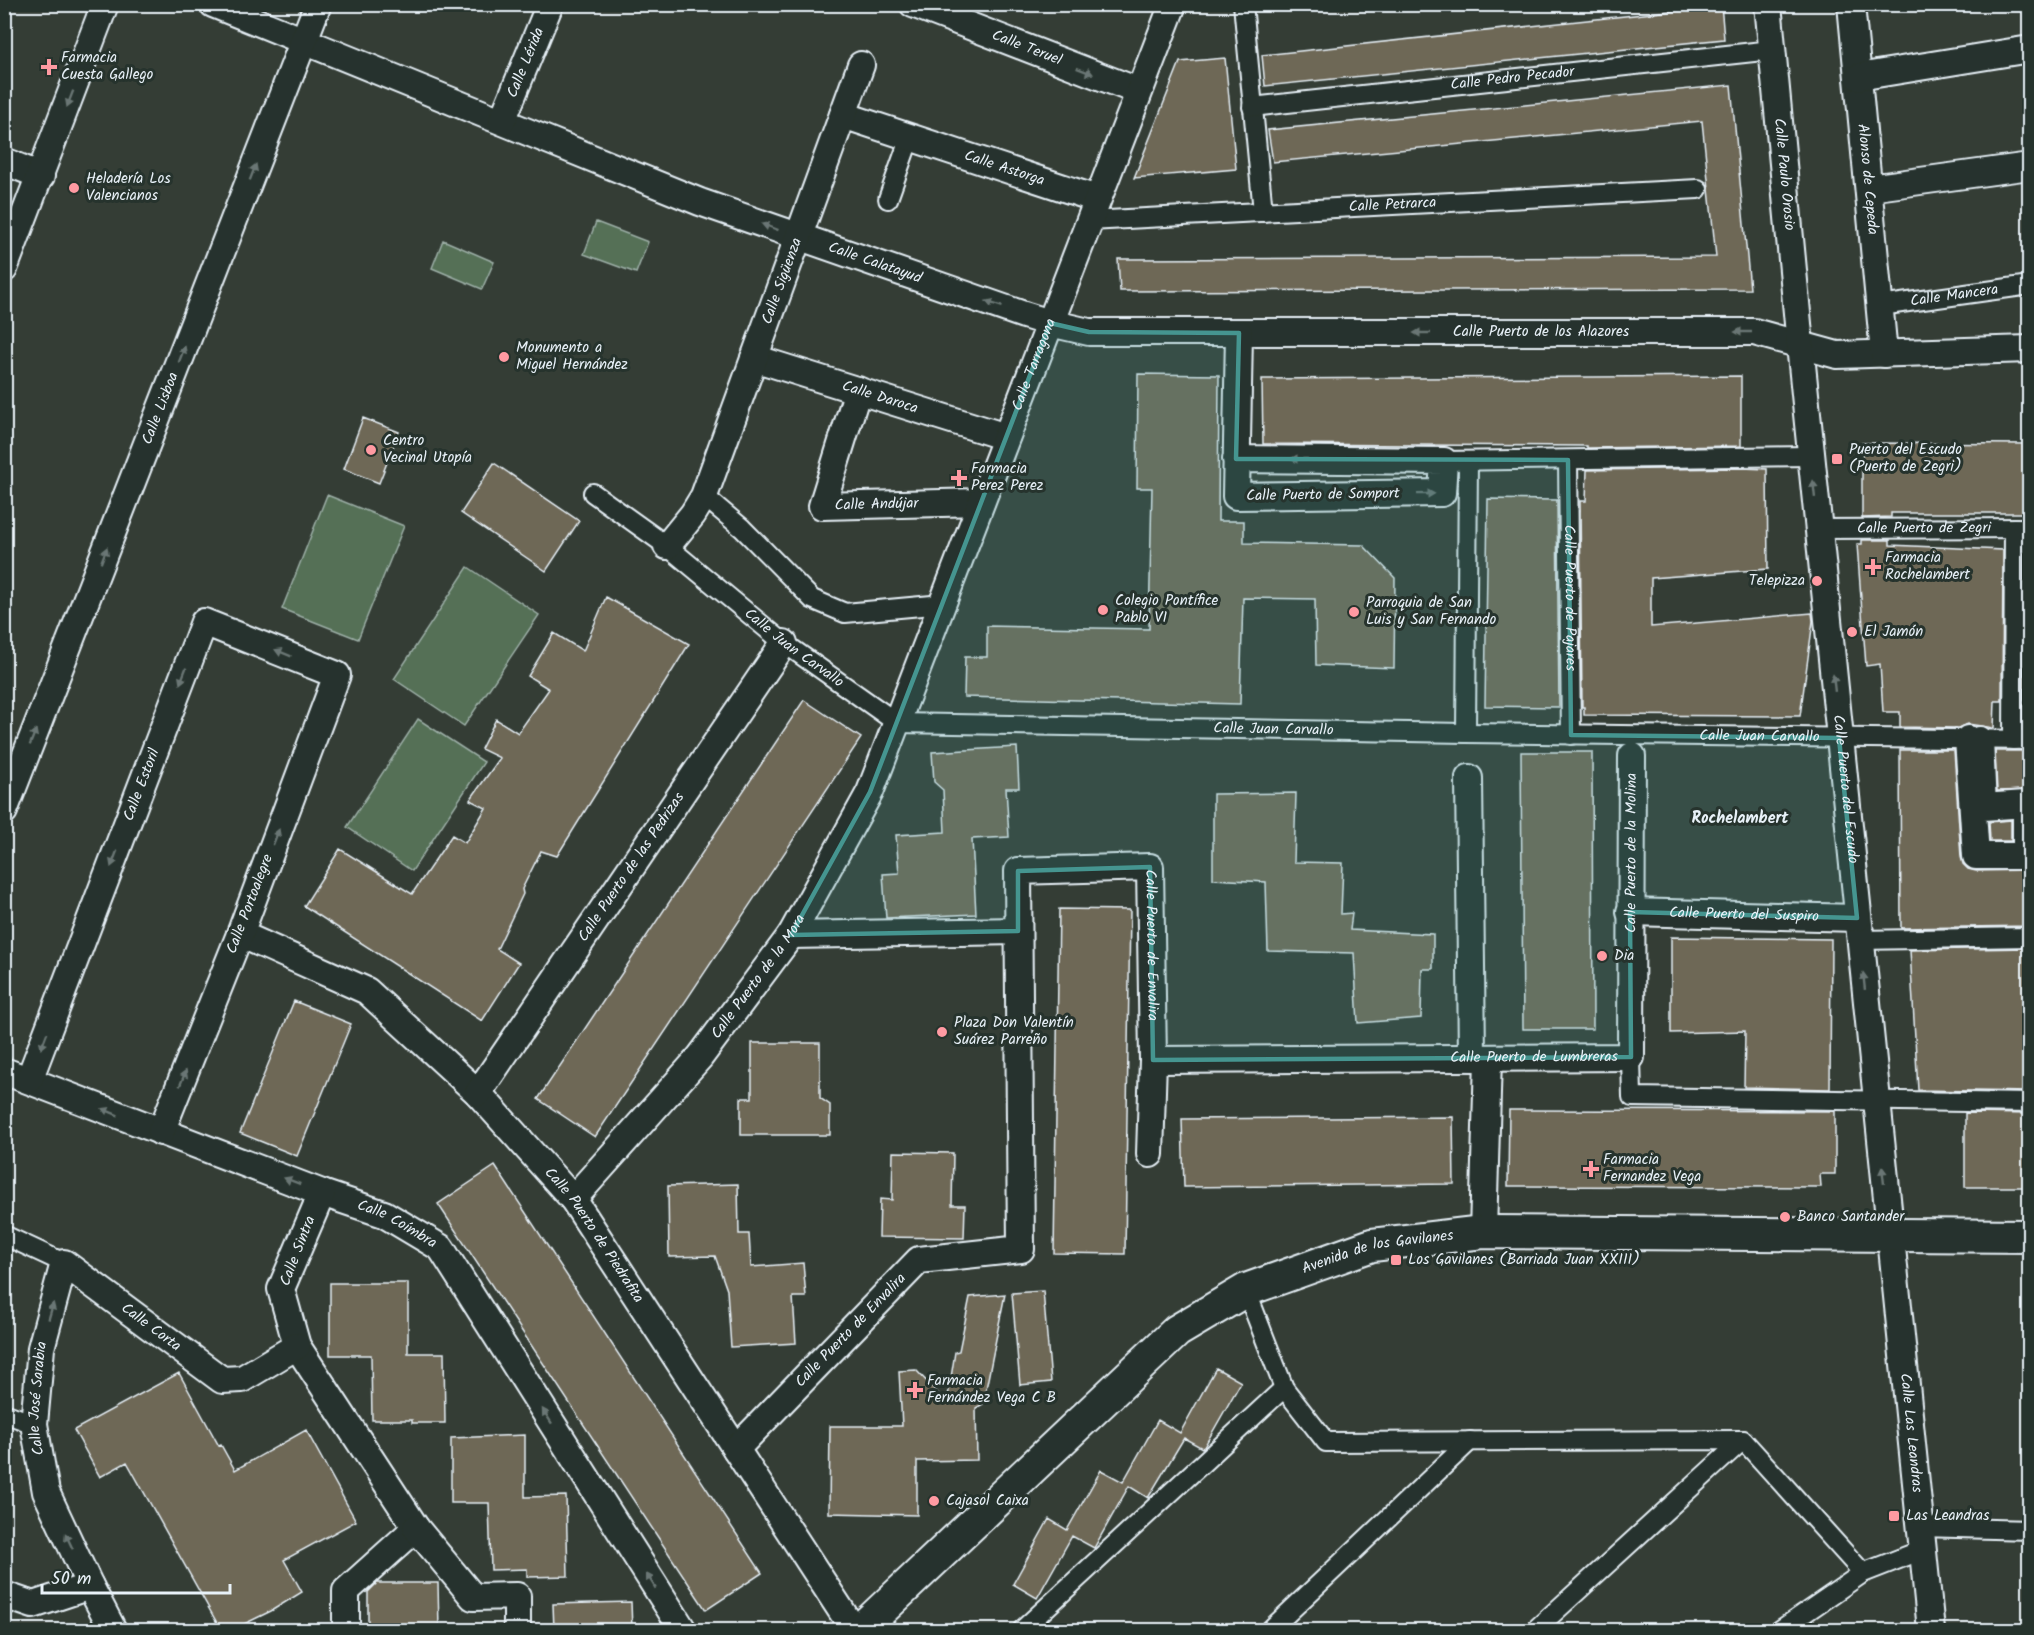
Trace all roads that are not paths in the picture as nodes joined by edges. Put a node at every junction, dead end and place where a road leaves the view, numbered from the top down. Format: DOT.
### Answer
graph roads {
  1 [pos="105,4"];
  2 [pos="213,4"];
  3 [pos="318,4"];
  4 [pos="550,4"];
  5 [pos="913,4"];
  6 [pos="1173,4"];
  7 [pos="1243,4"];
  8 [pos="1768,4"];
  9 [pos="1851,4"];
  10 [pos="303,41"];
  11 [pos="1772,50"];
  12 [pos="2030,50"];
  13 [pos="861,65"];
  14 [pos="1858,77"];
  15 [pos="1138,91"];
  16 [pos="1252,108"];
  17 [pos="843,115"];
  18 [pos="502,121"];
  19 [pos="910,137"];
  20 [pos="4,161"];
  21 [pos="2030,166"];
  22 [pos="41,176"];
  23 [pos="1869,188"];
  24 [pos="1698,189"];
  25 [pos="888,199"];
  26 [pos="1093,210"];
  27 [pos="1263,212"];
  28 [pos="798,237"];
  29 [pos="4,269"];
  30 [pos="2030,285"];
  31 [pos="1880,306"];
  32 [pos="1050,323"];
  33 [pos="1239,333"];
  34 [pos="1800,345"];
  35 [pos="2030,349"];
  36 [pos="1884,354"];
  37 [pos="754,358"];
  38 [pos="858,390"];
  39 [pos="1006,437"];
  40 [pos="1811,456"];
  41 [pos="1236,459"];
  42 [pos="1568,460"];
  43 [pos="1456,461"];
  44 [pos="593,493"];
  45 [pos="704,496"];
  46 [pos="981,502"];
  47 [pos="2022,528"];
  48 [pos="1818,529"];
  49 [pos="667,546"];
  50 [pos="943,604"];
  51 [pos="784,643"];
  52 [pos="337,675"];
  53 [pos="897,723"];
  54 [pos="1466,733"];
  55 [pos="1571,735"];
  56 [pos="1839,738"];
  57 [pos="1974,739"];
  58 [pos="2021,740"];
  59 [pos="1632,756"];
  60 [pos="1469,778"];
  61 [pos="4,811"];
  62 [pos="1630,912"];
  63 [pos="1858,929"];
  64 [pos="1018,931"];
  65 [pos="240,934"];
  66 [pos="791,935"];
  67 [pos="2030,937"];
  68 [pos="1632,1057"];
  69 [pos="1480,1058"];
  70 [pos="1153,1060"];
  71 [pos="4,1071"];
  72 [pos="29,1080"];
  73 [pos="478,1093"];
  74 [pos="1876,1102"];
  75 [pos="2030,1103"];
  76 [pos="161,1132"];
  77 [pos="1150,1154"];
  78 [pos="322,1193"];
  79 [pos="573,1199"];
  80 [pos="1483,1233"];
  81 [pos="1889,1234"];
  82 [pos="4,1235"];
  83 [pos="2030,1236"];
  84 [pos="64,1263"];
  85 [pos="1246,1290"];
  86 [pos="297,1346"];
  87 [pos="1284,1388"];
  88 [pos="4,1413"];
  89 [pos="34,1424"];
  90 [pos="1743,1440"];
  91 [pos="1470,1441"];
  92 [pos="736,1449"];
  93 [pos="416,1528"];
  94 [pos="2030,1530"];
  95 [pos="1921,1538"];
  96 [pos="1863,1573"];
  97 [pos="90,1586"];
  98 [pos="4,1595"];
  99 [pos="113,1630"];
  100 [pos="346,1630"];
  101 [pos="517,1630"];
  102 [pos="683,1630"];
  103 [pos="854,1630"];
  104 [pos="860,1630"];
  105 [pos="1022,1630"];
  106 [pos="1270,1630"];
  107 [pos="1535,1630"];
  108 [pos="1780,1630"];
  109 [pos="1931,1630"];
  1 -- 22 [label="street, one-way"];
  2 -- 10 [label="street, Calle Calatayud"];
  3 -- 10 [label="street, Calle Lisboa"];
  4 -- 18 [label="street, Calle Lérida"];
  5 -- 15 [label="street, Calle Teruel, one-way"];
  6 -- 15 [label="street, Calle Tarragona"];
  7 -- 16 [label="street"];
  8 -- 11 [label="street, Calle Paulo Orosio"];
  9 -- 14 [label="street, Alonso de Cepeda"];
  10 -- 18 [label="street, Calle Calatayud"];
  61 -- 10 [label="street, Calle Lisboa, one-way"];
  11 -- 16 [label="street, Calle Pedro Pecador"];
  11 -- 34 [label="street, Calle Paulo Orosio"];
  12 -- 14 [label="street"];
  13 -- 17 [label="street, Calle Sigüenza"];
  14 -- 23 [label="street, Alonso de Cepeda"];
  15 -- 26 [label="street, Calle Tarragona"];
  16 -- 27 [label="street"];
  17 -- 19 [label="street, Calle Astorga"];
  17 -- 28 [label="street, Calle Sigüenza"];
  28 -- 18 [label="street, Calle Calatayud, one-way"];
  19 -- 25 [label="street"];
  19 -- 26 [label="street, Calle Astorga"];
  20 -- 22 [label="street"];
  21 -- 23 [label="street"];
  22 -- 29 [label="street"];
  23 -- 31 [label="street, Alonso de Cepeda"];
  24 -- 27 [label="street, Calle Petrarca"];
  26 -- 27 [label="street, Calle Petrarca"];
  26 -- 32 [label="street, Calle Tarragona"];
  32 -- 28 [label="street, Calle Calatayud, one-way"];
  28 -- 37 [label="street, Calle Sigüenza"];
  30 -- 31 [label="street, Calle Mancera"];
  31 -- 36 [label="street, Alonso de Cepeda"];
  32 -- 33 [label="street, Calle Puerto de los Alazores"];
  32 -- 39 [label="street, Calle Tarragona"];
  34 -- 33 [label="street, Calle Puerto de los Alazores, one-way"];
  33 -- 41 [label="street"];
  34 -- 36 [label="street, Calle Puerto de los Alazores"];
  34 -- 40 [label="street, Calle Puerto del Escudo"];
  35 -- 36 [label="street, Calle Puerto de los Alazores"];
  37 -- 38 [label="street, Calle Daroca"];
  37 -- 45 [label="street, Calle Sigüenza"];
  38 -- 39 [label="street, Calle Daroca"];
  38 -- 46 [label="street, Calle Andújar"];
  39 -- 46 [label="street, Calle Tarragona"];
  40 -- 42 [label="street"];
  48 -- 40 [label="street, Calle Puerto del Escudo, one-way"];
  43 -- 41 [label="street, one-way"];
  41 -- 43 [label="street, Calle Puerto de Somport, one-way"];
  42 -- 43 [label="street"];
  42 -- 55 [label="street, Calle Puerto de Pajares"];
  43 -- 54 [label="street"];
  44 -- 49 [label="street, Calle Juan Carvallo"];
  45 -- 49 [label="street, Calle Sigüenza"];
  45 -- 50 [label="street"];
  46 -- 50 [label="street, Calle Tarragona"];
  47 -- 48 [label="street, Calle Puerto de Zegri"];
  47 -- 58 [label="street"];
  56 -- 48 [label="street, Calle Puerto del Escudo, one-way"];
  49 -- 51 [label="street, Calle Juan Carvallo"];
  50 -- 53 [label="street, Calle Tarragona"];
  51 -- 53 [label="street, Calle Juan Carvallo"];
  51 -- 73 [label="street, Calle Puerto de las Pedrizas"];
  65 -- 52 [label="street, Calle Portoalegre, one-way"];
  52 -- 72 [label="street, Calle Estoril, one-way"];
  53 -- 54 [label="street, Calle Juan Carvallo"];
  53 -- 66 [label="street, Calle Puerto de la Mora"];
  54 -- 55 [label="street, Calle Juan Carvallo"];
  55 -- 56 [label="street, Calle Juan Carvallo"];
  56 -- 57 [label="street, Calle Juan Carvallo"];
  56 -- 63 [label="street, Calle Puerto del Escudo"];
  57 -- 57 [label="street"];
  57 -- 58 [label="street, Calle Juan Carvallo"];
  59 -- 62 [label="street, Calle Puerto de la Molina"];
  60 -- 69 [label="street"];
  62 -- 63 [label="street, Calle Puerto del Suspiro"];
  62 -- 68 [label="street, Calle Puerto de la Molina"];
  63 -- 67 [label="street"];
  74 -- 63 [label="street, Calle Puerto del Escudo, one-way"];
  64 -- 66 [label="street"];
  64 -- 70 [label="street, Calle Puerto de Envalira"];
  64 -- 92 [label="street, Calle Puerto de Envalira"];
  65 -- 73 [label="street, Calle Puerto de Piedrafita"];
  76 -- 65 [label="street, Calle Portoalegre, one-way"];
  66 -- 79 [label="street, Calle Puerto de la Mora"];
  68 -- 69 [label="street, Calle Puerto de Lumbreras"];
  68 -- 74 [label="street, Calle Puerto de Lumbreras"];
  69 -- 70 [label="street, Calle Puerto de Lumbreras"];
  69 -- 80 [label="street"];
  70 -- 77 [label="street, Calle Puerto de Envalira"];
  71 -- 72 [label="street, Calle Coímbra"];
  76 -- 72 [label="street, Calle Coímbra, one-way"];
  73 -- 79 [label="street, Calle Puerto de Piedrafita"];
  74 -- 75 [label="street"];
  81 -- 74 [label="street, Calle Puerto del Escudo, one-way"];
  78 -- 76 [label="street, Calle Coímbra, one-way"];
  78 -- 86 [label="street, Calle Sintra"];
  102 -- 78 [label="street, Calle Coímbra, one-way"];
  79 -- 92 [label="street, Calle Puerto de Piedrafita"];
  80 -- 81 [label="street, Avenida de los Gavilanes"];
  80 -- 85 [label="street, Avenida de los Gavilanes"];
  81 -- 83 [label="street, Avenida de los Gavilanes"];
  81 -- 95 [label="street, Calle Las Leandras"];
  82 -- 84 [label="street, Calle Corta"];
  84 -- 86 [label="street, Calle Corta"];
  89 -- 84 [label="street, Calle José Sarabia, one-way"];
  85 -- 87 [label="street"];
  85 -- 104 [label="street, Avenida de los Gavilanes"];
  86 -- 93 [label="street"];
  87 -- 91 [label="street"];
  87 -- 105 [label="street"];
  88 -- 89 [label="street"];
  97 -- 89 [label="street, Calle José Sarabia, one-way"];
  90 -- 91 [label="street"];
  90 -- 96 [label="street"];
  90 -- 107 [label="street"];
  91 -- 106 [label="street"];
  92 -- 103 [label="street, Calle Puerto de Piedrafita"];
  93 -- 100 [label="street"];
  93 -- 101 [label="street"];
  94 -- 95 [label="street"];
  95 -- 96 [label="street"];
  95 -- 109 [label="street, Calle Las Leandras"];
  96 -- 108 [label="street"];
  97 -- 98 [label="street"];
  97 -- 99 [label="street, Calle José Sarabia"];
}
